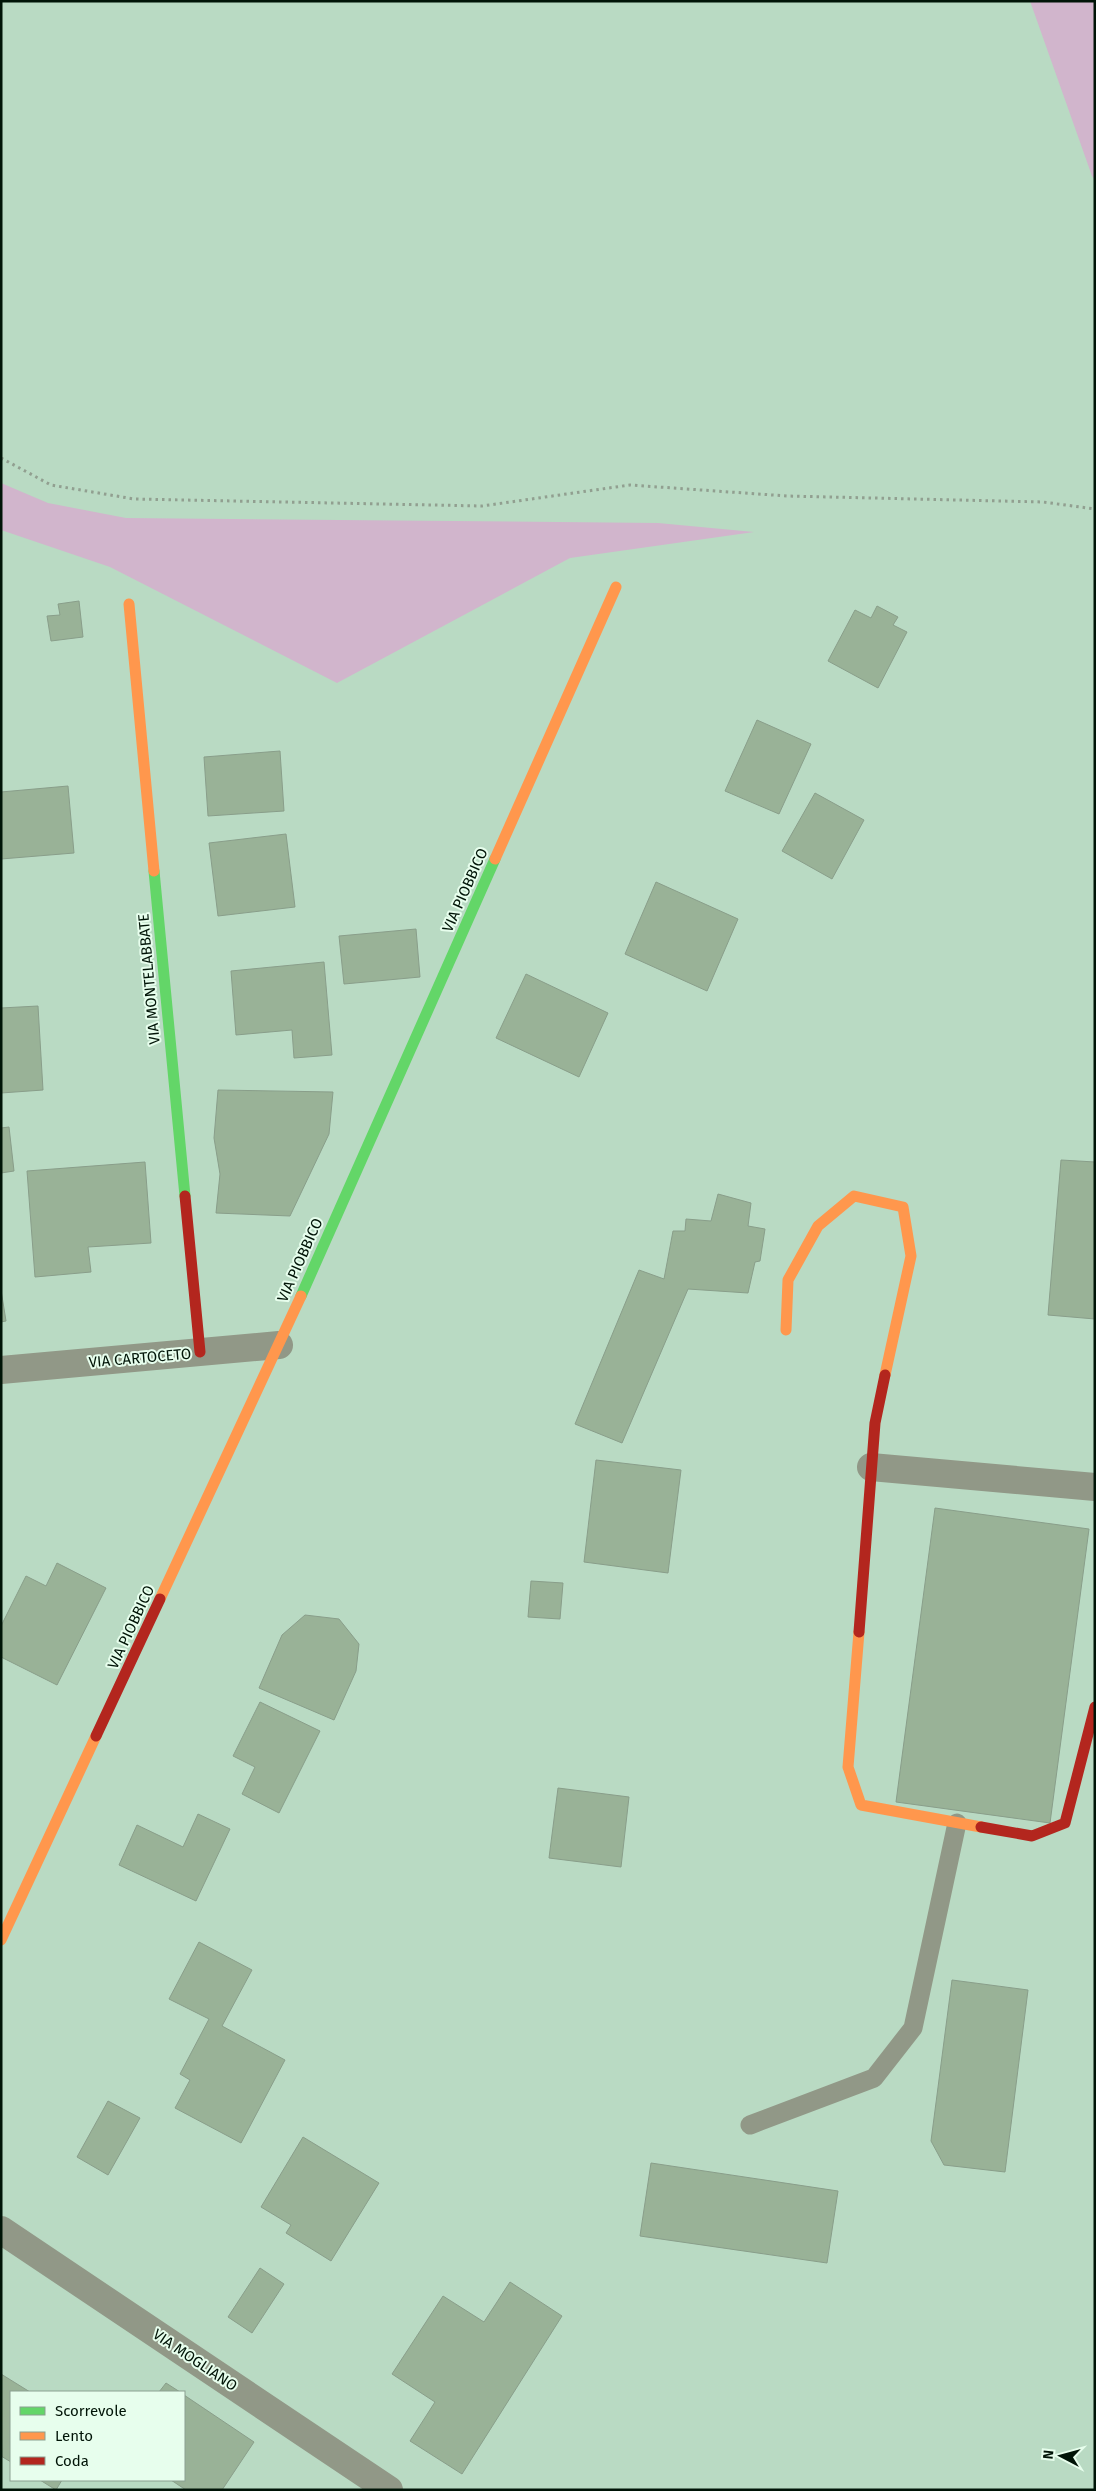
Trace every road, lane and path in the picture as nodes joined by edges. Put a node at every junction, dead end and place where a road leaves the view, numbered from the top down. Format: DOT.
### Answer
graph roads {
  1 [pos="1,458"];
  2 [pos="1095,509"];
  3 [pos="616,587"];
  4 [pos="129,604"];
  5 [pos="786,1330"];
  6 [pos="279,1345"];
  7 [pos="200,1352"];
  8 [pos="1,1370"];
  9 [pos="871,1467"];
  10 [pos="1095,1487"];
  11 [pos="1095,1707"];
  12 [pos="957,1823"];
  13 [pos="1,1940"];
  14 [pos="750,2125"];
  15 [pos="1,2230"];
  16 [pos="389,2490"];
  1 -- 2 [label="path"];
  3 -- 6 [label="street, VIA PIOBBICO"];
  4 -- 7 [label="street, VIA MONTELABBATE"];
  5 -- 9 [label="street"];
  6 -- 7 [label="street, VIA CARTOCETO"];
  6 -- 13 [label="street, VIA PIOBBICO"];
  7 -- 8 [label="street, VIA CARTOCETO"];
  9 -- 10 [label="street"];
  9 -- 12 [label="street"];
  11 -- 12 [label="street"];
  12 -- 14 [label="lane"];
  15 -- 16 [label="street, VIA MOGLIANO"];
}
